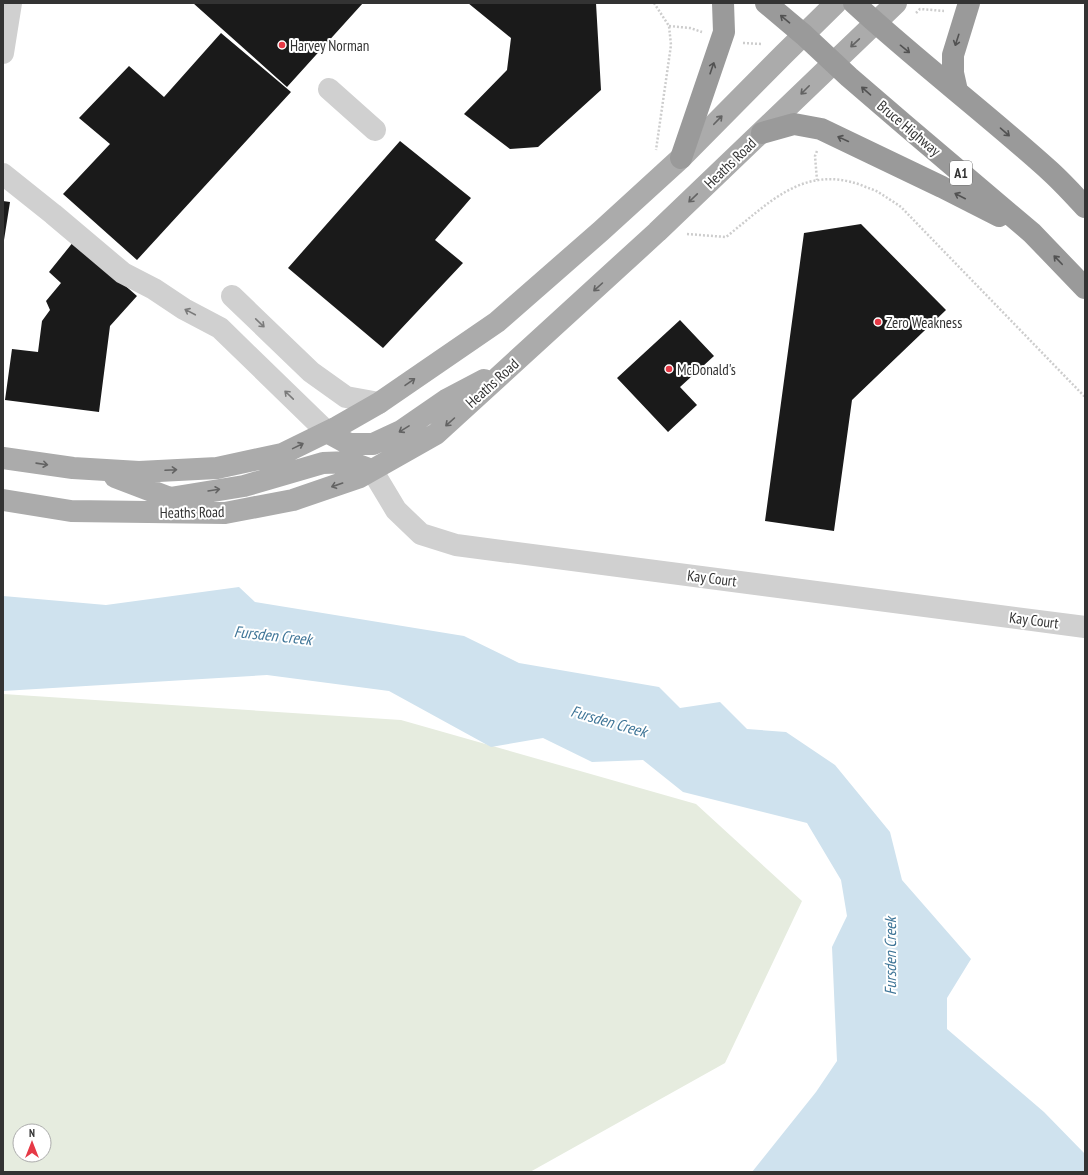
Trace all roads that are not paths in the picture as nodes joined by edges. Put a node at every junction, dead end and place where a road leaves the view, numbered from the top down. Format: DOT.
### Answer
graph roads {
  1 [pos="11,3"];
  2 [pos="723,3"];
  3 [pos="766,3"];
  4 [pos="836,3"];
  5 [pos="854,3"];
  6 [pos="969,3"];
  7 [pos="904,9"];
  8 [pos="876,23"];
  9 [pos="804,35"];
  10 [pos="3,53"];
  11 [pos="834,63"];
  12 [pos="329,89"];
  13 [pos="958,91"];
  14 [pos="375,130"];
  15 [pos="762,133"];
  16 [pos="681,158"];
  17 [pos="3,174"];
  18 [pos="1085,207"];
  19 [pos="1032,233"];
  20 [pos="1085,288"];
  21 [pos="232,296"];
  22 [pos="510,367"];
  23 [pos="379,403"];
  24 [pos="327,432"];
  25 [pos="3,458"];
  26 [pos="97,470"];
  27 [pos="372,470"];
  28 [pos="3,500"];
  29 [pos="1085,627"];
  1 -- 10 [label="street"];
  16 -- 2 [label="highway, one-way"];
  9 -- 3 [label="highway, Bruce Highway / A1, one-way"];
  4 -- 9 [label="main road"];
  5 -- 8 [label="highway"];
  6 -- 13 [label="highway, one-way"];
  7 -- 8 [label="main road, Heaths Road"];
  8 -- 11 [label="main road, Heaths Road, one-way"];
  8 -- 13 [label="highway, one-way"];
  9 -- 11 [label="highway, Bruce Highway / A1"];
  16 -- 9 [label="main road, one-way"];
  11 -- 15 [label="main road, Heaths Road, one-way"];
  19 -- 11 [label="highway, Bruce Highway / A1, one-way"];
  12 -- 14 [label="street"];
  13 -- 18 [label="highway, one-way"];
  19 -- 15 [label="highway, one-way"];
  15 -- 22 [label="main road, Heaths Road, one-way"];
  23 -- 16 [label="main road, one-way"];
  24 -- 17 [label="street, one-way"];
  20 -- 19 [label="highway, Bruce Highway / A1, one-way"];
  21 -- 23 [label="street, one-way"];
  22 -- 24 [label="main road, one-way"];
  22 -- 27 [label="main road, Heaths Road, one-way"];
  23 -- 24 [label="main road"];
  26 -- 24 [label="main road, one-way"];
  25 -- 26 [label="main road, one-way"];
  26 -- 27 [label="main road, one-way"];
  27 -- 28 [label="main road, Heaths Road, one-way"];
  27 -- 29 [label="street, Kay Court"];
}
